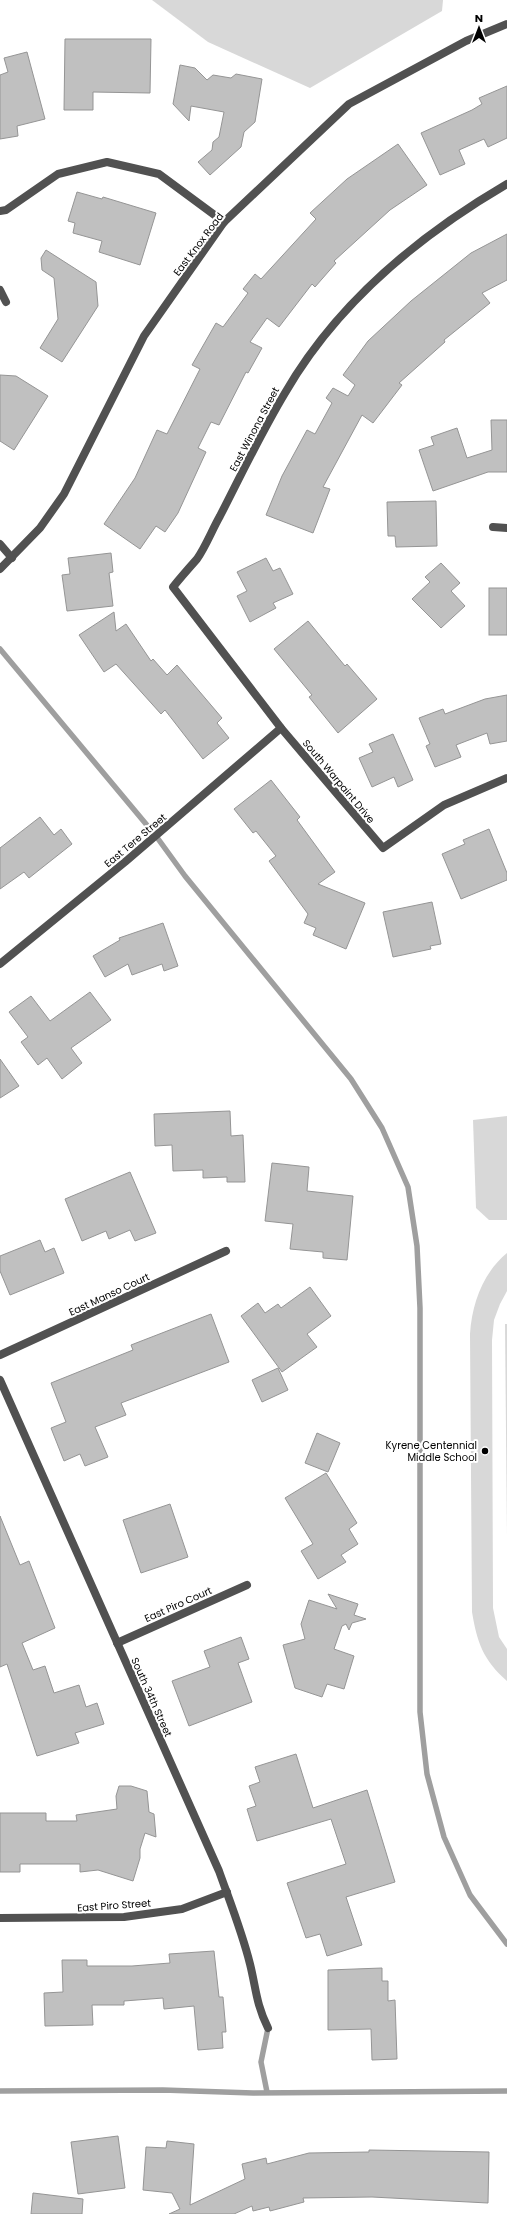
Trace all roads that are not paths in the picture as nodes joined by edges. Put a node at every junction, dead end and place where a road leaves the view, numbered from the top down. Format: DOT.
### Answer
graph roads {
  1 [pos="507,24"];
  2 [pos="507,184"];
  3 [pos="0,211"];
  4 [pos="224,222"];
  5 [pos="0,290"];
  6 [pos="6,302"];
  7 [pos="494,527"];
  8 [pos="507,528"];
  9 [pos="0,544"];
  10 [pos="12,558"];
  11 [pos="0,569"];
  12 [pos="281,728"];
  13 [pos="507,778"];
  14 [pos="0,964"];
  15 [pos="226,1251"];
  16 [pos="0,1356"];
  17 [pos="0,1380"];
  18 [pos="247,1585"];
  19 [pos="117,1642"];
  20 [pos="227,1892"];
  21 [pos="0,1918"];
  22 [pos="268,2028"];
  1 -- 4 [label="street, East Knox Road"];
  2 -- 12 [label="street, East Winona Street"];
  3 -- 4 [label="street"];
  4 -- 10 [label="street, East Knox Road"];
  5 -- 6 [label="street"];
  7 -- 8 [label="street"];
  9 -- 10 [label="street"];
  10 -- 11 [label="street, East Knox Road"];
  12 -- 13 [label="street, South Warpaint Drive"];
  12 -- 14 [label="street, East Tere Street"];
  15 -- 16 [label="street, East Manso Court"];
  17 -- 19 [label="street, South 34th Street"];
  18 -- 19 [label="street, East Piro Court"];
  19 -- 20 [label="street, South 34th Street"];
  20 -- 21 [label="street, East Piro Street"];
  20 -- 22 [label="street, South 34th Street"];
}
